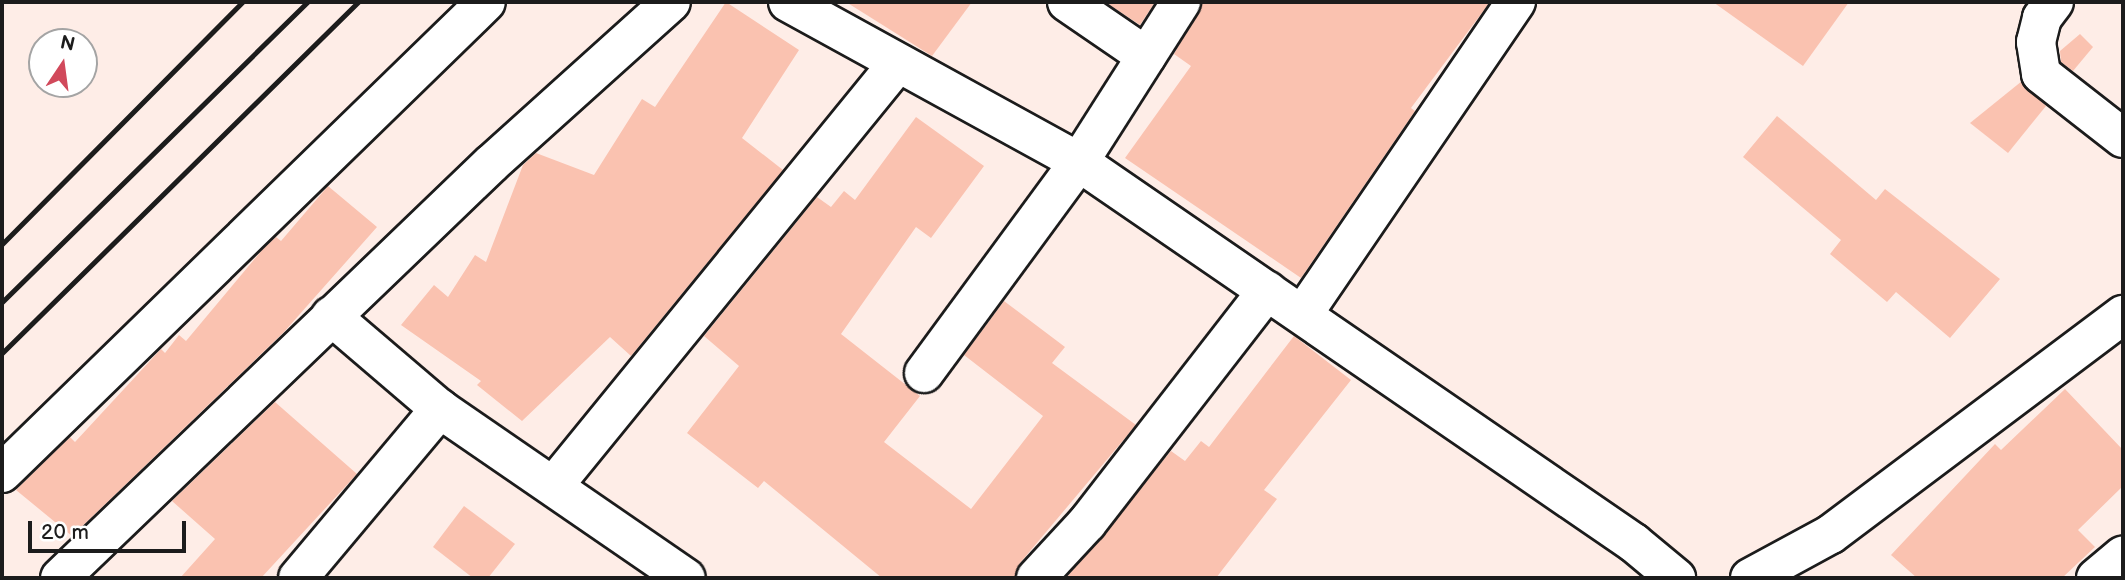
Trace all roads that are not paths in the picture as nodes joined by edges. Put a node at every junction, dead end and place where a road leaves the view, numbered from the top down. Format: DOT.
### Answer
graph roads {
  1 [pos="486,2"];
  2 [pos="671,2"];
  3 [pos="788,2"];
  4 [pos="1067,2"];
  5 [pos="1181,2"];
  6 [pos="1516,2"];
  7 [pos="2054,2"];
  8 [pos="1146,55"];
  9 [pos="898,63"];
  10 [pos="2123,138"];
  11 [pos="1079,162"];
  12 [pos="1267,291"];
  13 [pos="1303,314"];
  14 [pos="2123,314"];
  15 [pos="331,316"];
  16 [pos="924,373"];
  17 [pos="440,409"];
  18 [pos="2,473"];
  19 [pos="555,484"];
  20 [pos="2123,555"];
  21 [pos="60,578"];
  22 [pos="298,578"];
  23 [pos="686,578"];
  24 [pos="1037,578"];
  25 [pos="1676,578"];
  26 [pos="1750,578"];
  27 [pos="2096,578"];
  1 -- 18 [label="street"];
  2 -- 15 [label="street"];
  3 -- 9 [label="street"];
  4 -- 8 [label="street"];
  5 -- 8 [label="street"];
  6 -- 13 [label="street"];
  7 -- 10 [label="street"];
  8 -- 11 [label="street"];
  9 -- 11 [label="street"];
  9 -- 19 [label="street"];
  11 -- 12 [label="street"];
  11 -- 16 [label="street"];
  12 -- 13 [label="street"];
  12 -- 24 [label="street"];
  13 -- 25 [label="street"];
  14 -- 26 [label="street"];
  15 -- 17 [label="street"];
  15 -- 21 [label="street"];
  17 -- 19 [label="street"];
  17 -- 22 [label="street"];
  19 -- 23 [label="street"];
  20 -- 27 [label="street"];
}
